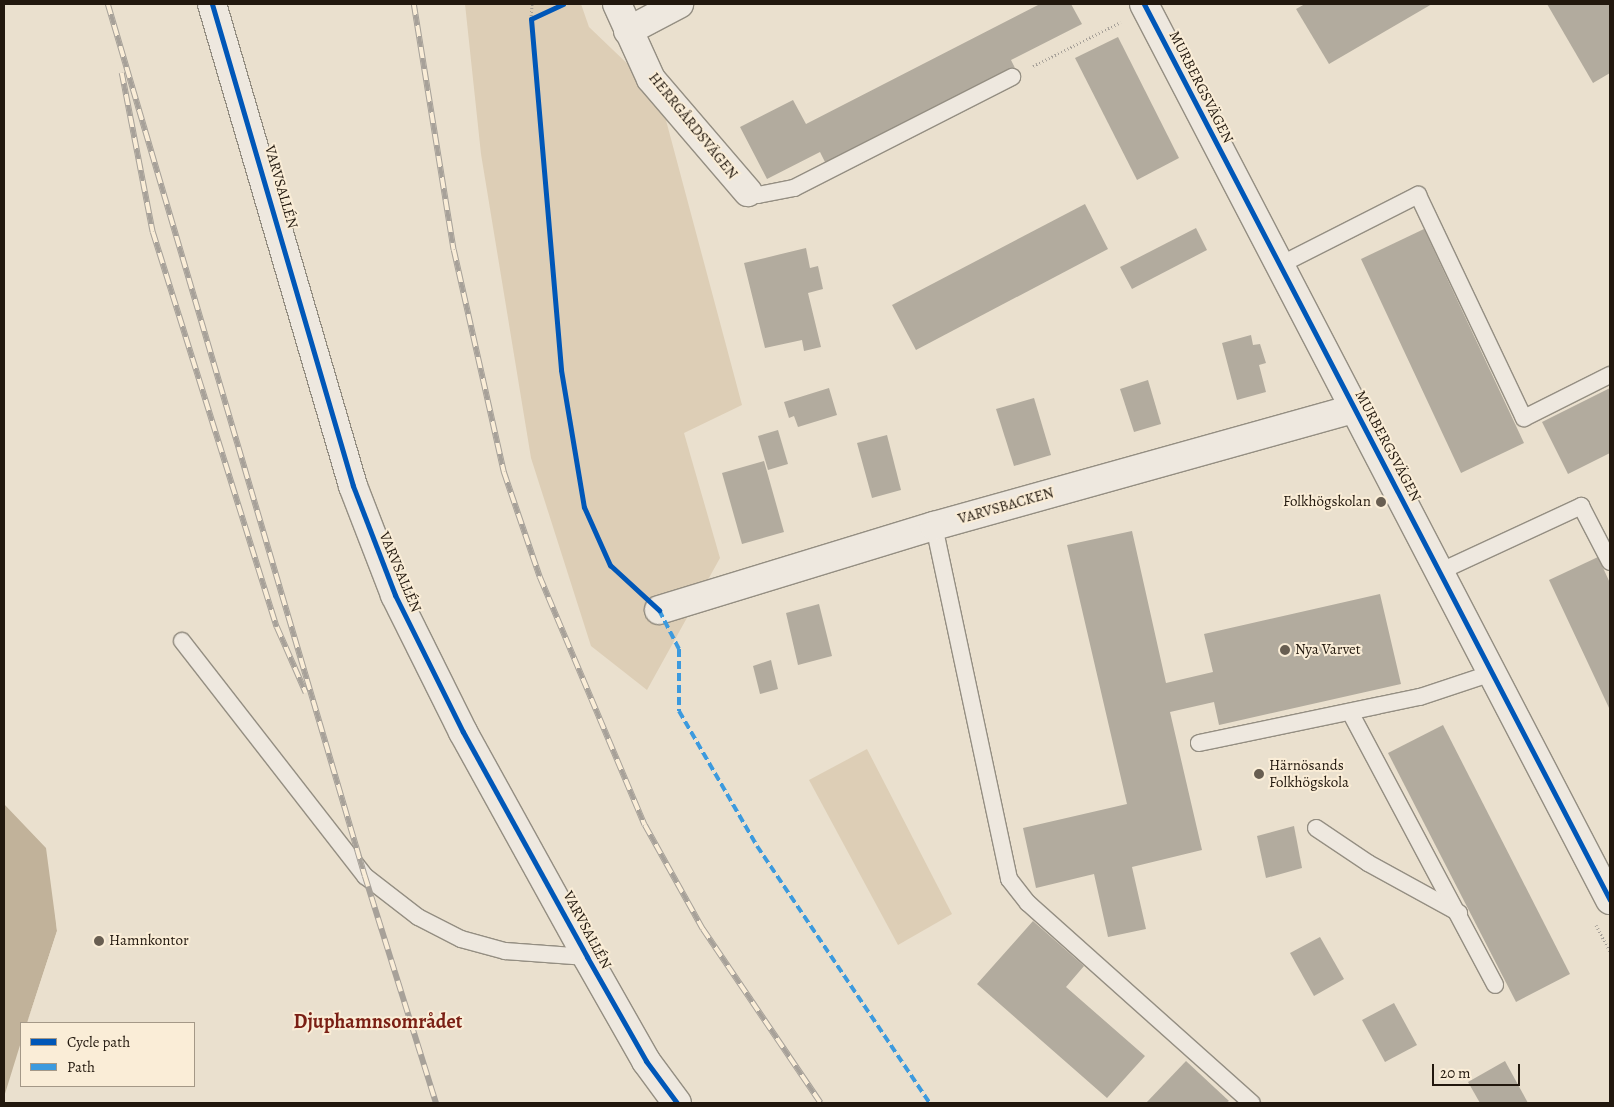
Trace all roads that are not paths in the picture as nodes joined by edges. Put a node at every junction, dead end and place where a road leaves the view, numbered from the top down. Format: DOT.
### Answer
graph roads {
  1 [pos="212,4"];
  2 [pos="616,4"];
  3 [pos="679,4"];
  4 [pos="1146,4"];
  5 [pos="628,31"];
  6 [pos="1012,76"];
  7 [pos="748,192"];
  8 [pos="1280,265"];
  9 [pos="1610,375"];
  10 [pos="1354,409"];
  11 [pos="934,526"];
  12 [pos="1610,562"];
  13 [pos="1439,572"];
  14 [pos="659,610"];
  15 [pos="182,641"];
  16 [pos="1492,673"];
  17 [pos="1350,712"];
  18 [pos="1199,743"];
  19 [pos="1316,828"];
  20 [pos="1610,900"];
  21 [pos="1459,913"];
  22 [pos="587,957"];
  23 [pos="1495,985"];
  24 [pos="677,1103"];
  25 [pos="1252,1103"];
  1 -- 22 [label="street, VARVSALLÉN"];
  2 -- 5 [label="street, HERRGÅRDSVÄGEN"];
  3 -- 5 [label="street"];
  4 -- 8 [label="street, MURBERGSVÄGEN"];
  5 -- 7 [label="street, HERRGÅRDSVÄGEN"];
  6 -- 7 [label="lane"];
  8 -- 9 [label="lane"];
  8 -- 10 [label="street, MURBERGSVÄGEN"];
  10 -- 11 [label="street, VARVSBACKEN"];
  10 -- 13 [label="street, MURBERGSVÄGEN"];
  11 -- 14 [label="street, VARVSBACKEN"];
  11 -- 25 [label="lane"];
  12 -- 13 [label="lane"];
  13 -- 16 [label="street, MURBERGSVÄGEN"];
  15 -- 22 [label="lane"];
  16 -- 17 [label="lane"];
  16 -- 20 [label="street, MURBERGSVÄGEN"];
  17 -- 18 [label="lane"];
  17 -- 21 [label="lane"];
  19 -- 21 [label="lane"];
  21 -- 23 [label="lane"];
  22 -- 24 [label="street, VARVSALLÉN"];
}
